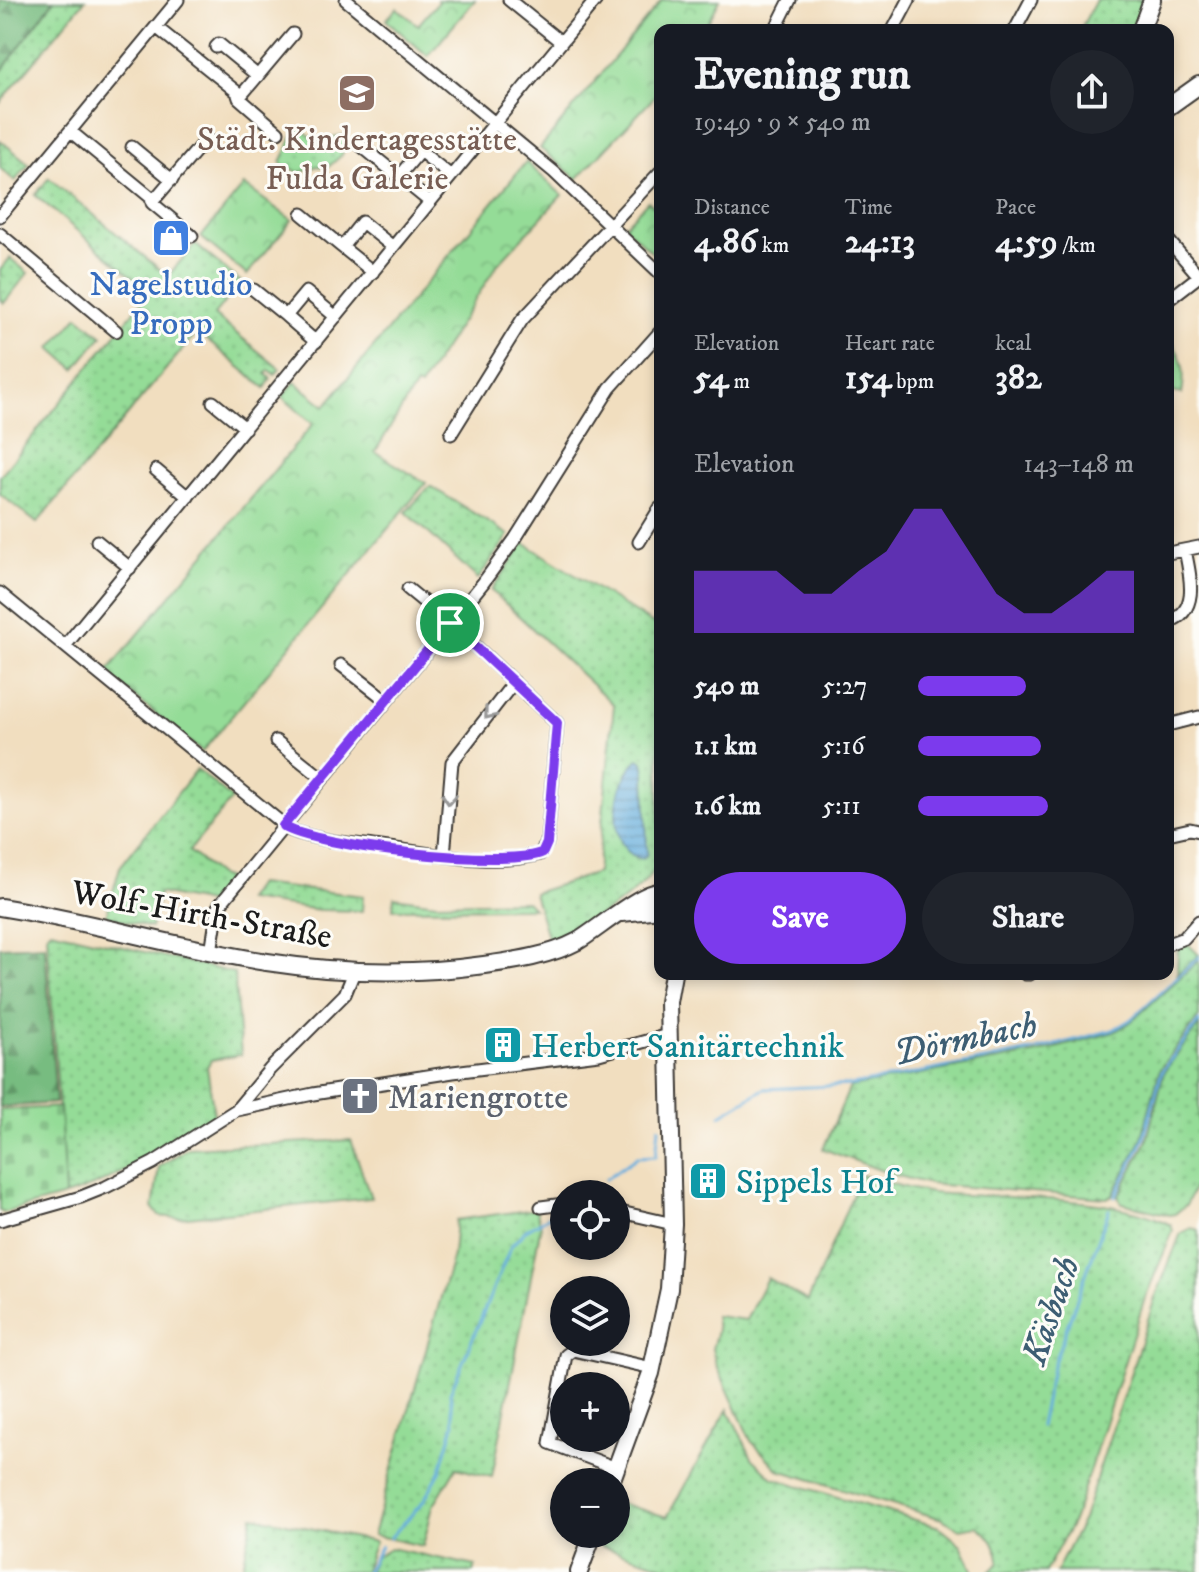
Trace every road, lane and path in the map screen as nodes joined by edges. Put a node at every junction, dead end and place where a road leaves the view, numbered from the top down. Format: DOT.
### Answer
graph roads {
  1 [pos="178,0"];
  2 [pos="346,0"];
  3 [pos="509,0"];
  4 [pos="596,0"];
  5 [pos="790,0"];
  6 [pos="909,0"];
  7 [pos="1031,0"];
  8 [pos="1152,0"];
  9 [pos="778,24"];
  10 [pos="896,24"];
  11 [pos="1018,24"];
  12 [pos="1143,24"];
  13 [pos="156,27"];
  14 [pos="293,34"];
  15 [pos="561,42"];
  16 [pos="216,47"];
  17 [pos="258,76"];
  18 [pos="1199,85"];
  19 [pos="239,98"];
  20 [pos="1174,103"];
  21 [pos="495,123"];
  22 [pos="70,131"];
  23 [pos="278,132"];
  24 [pos="207,138"];
  25 [pos="359,144"];
  26 [pos="132,147"];
  27 [pos="399,176"];
  28 [pos="451,176"];
  29 [pos="654,178"];
  30 [pos="172,180"];
  31 [pos="154,200"];
  32 [pos="430,202"];
  33 [pos="302,214"];
  34 [pos="0,216"];
  35 [pos="610,226"];
  36 [pos="0,234"];
  37 [pos="192,236"];
  38 [pos="342,247"];
  39 [pos="393,247"];
  40 [pos="1174,247"];
  41 [pos="654,267"];
  42 [pos="373,272"];
  43 [pos="1199,276"];
  44 [pos="254,290"];
  45 [pos="1174,295"];
  46 [pos="286,316"];
  47 [pos="336,317"];
  48 [pos="116,331"];
  49 [pos="654,339"];
  50 [pos="316,342"];
  51 [pos="213,402"];
  52 [pos="245,428"];
  53 [pos="451,434"];
  54 [pos="156,470"];
  55 [pos="188,497"];
  56 [pos="654,518"];
  57 [pos="97,541"];
  58 [pos="639,542"];
  59 [pos="1199,547"];
  60 [pos="1185,550"];
  61 [pos="1174,552"];
  62 [pos="130,568"];
  63 [pos="408,589"];
  64 [pos="0,593"];
  65 [pos="1174,619"];
  66 [pos="450,623"];
  67 [pos="65,646"];
  68 [pos="341,665"];
  69 [pos="514,682"];
  70 [pos="386,700"];
  71 [pos="1199,717"];
  72 [pos="1174,723"];
  73 [pos="276,741"];
  74 [pos="322,778"];
  75 [pos="283,826"];
  76 [pos="1199,831"];
  77 [pos="1174,833"];
  78 [pos="444,856"];
  79 [pos="654,891"];
  80 [pos="0,907"];
  81 [pos="654,910"];
  82 [pos="622,913"];
  83 [pos="1199,921"];
  84 [pos="1174,942"];
  85 [pos="211,952"];
  86 [pos="355,970"];
  87 [pos="672,980"];
  88 [pos="668,1035"];
  89 [pos="236,1110"];
  90 [pos="550,1206"];
  91 [pos="541,1207"];
  92 [pos="630,1214"];
  93 [pos="0,1220"];
  94 [pos="673,1224"];
  95 [pos="652,1368"];
  96 [pos="600,1468"];
  97 [pos="616,1468"];
  98 [pos="588,1548"];
  99 [pos="579,1572"];
  1 -- 13 [label="street"];
  2 -- 21 [label="street"];
  3 -- 15 [label="street"];
  4 -- 15 [label="street"];
  5 -- 9 [label="street"];
  6 -- 10 [label="street"];
  7 -- 11 [label="street"];
  8 -- 12 [label="street"];
  13 -- 19 [label="street"];
  13 -- 22 [label="street"];
  14 -- 17 [label="street"];
  15 -- 21 [label="street"];
  16 -- 17 [label="street"];
  17 -- 19 [label="street"];
  18 -- 20 [label="street"];
  19 -- 23 [label="street"];
  21 -- 28 [label="street"];
  21 -- 35 [label="street"];
  22 -- 31 [label="street"];
  22 -- 34 [label="street"];
  24 -- 30 [label="street"];
  25 -- 27 [label="street"];
  26 -- 30 [label="street"];
  27 -- 28 [label="street"];
  27 -- 32 [label="street"];
  28 -- 32 [label="street"];
  29 -- 35 [label="street"];
  30 -- 31 [label="street"];
  31 -- 37 [label="street"];
  32 -- 39 [label="street"];
  33 -- 38 [label="street"];
  35 -- 41 [label="street"];
  35 -- 53 [label="street"];
  36 -- 48 [label="street"];
  38 -- 39 [label="street"];
  38 -- 42 [label="street"];
  39 -- 42 [label="street"];
  40 -- 43 [label="street"];
  42 -- 47 [label="street"];
  43 -- 45 [label="street"];
  44 -- 46 [label="street"];
  46 -- 47 [label="street"];
  46 -- 50 [label="street"];
  47 -- 50 [label="street"];
  49 -- 66 [label="street"];
  50 -- 52 [label="street"];
  51 -- 52 [label="street"];
  52 -- 55 [label="street"];
  54 -- 55 [label="street"];
  55 -- 62 [label="street"];
  56 -- 58 [label="street"];
  57 -- 62 [label="street"];
  59 -- 60 [label="street"];
  60 -- 61 [label="street"];
  60 -- 65 [label="street"];
  62 -- 67 [label="street"];
  63 -- 66 [label="street"];
  64 -- 67 [label="street"];
  66 -- 69 [label="street"];
  66 -- 70 [label="street"];
  67 -- 75 [label="street"];
  68 -- 70 [label="street"];
  69 -- 78 [label="street, one-way"];
  69 -- 78 [label="street"];
  70 -- 74 [label="street"];
  71 -- 72 [label="street"];
  73 -- 74 [label="street"];
  74 -- 75 [label="street"];
  75 -- 78 [label="street"];
  75 -- 85 [label="street"];
  76 -- 77 [label="street"];
  79 -- 82 [label="street, Wolf-Hirth-Straße"];
  80 -- 85 [label="street, Wolf-Hirth-Straße"];
  81 -- 82 [label="street, Wolf-Hirth-Straße"];
  82 -- 86 [label="street, Wolf-Hirth-Straße"];
  83 -- 84 [label="street"];
  85 -- 86 [label="street, Wolf-Hirth-Straße"];
  86 -- 89 [label="street"];
  87 -- 88 [label="street"];
  88 -- 89 [label="street"];
  88 -- 94 [label="street"];
  89 -- 93 [label="street"];
  90 -- 91 [label="street"];
  92 -- 94 [label="street"];
  94 -- 95 [label="street"];
  95 -- 96 [label="street"];
  95 -- 97 [label="street"];
  98 -- 99 [label="street"];
}
